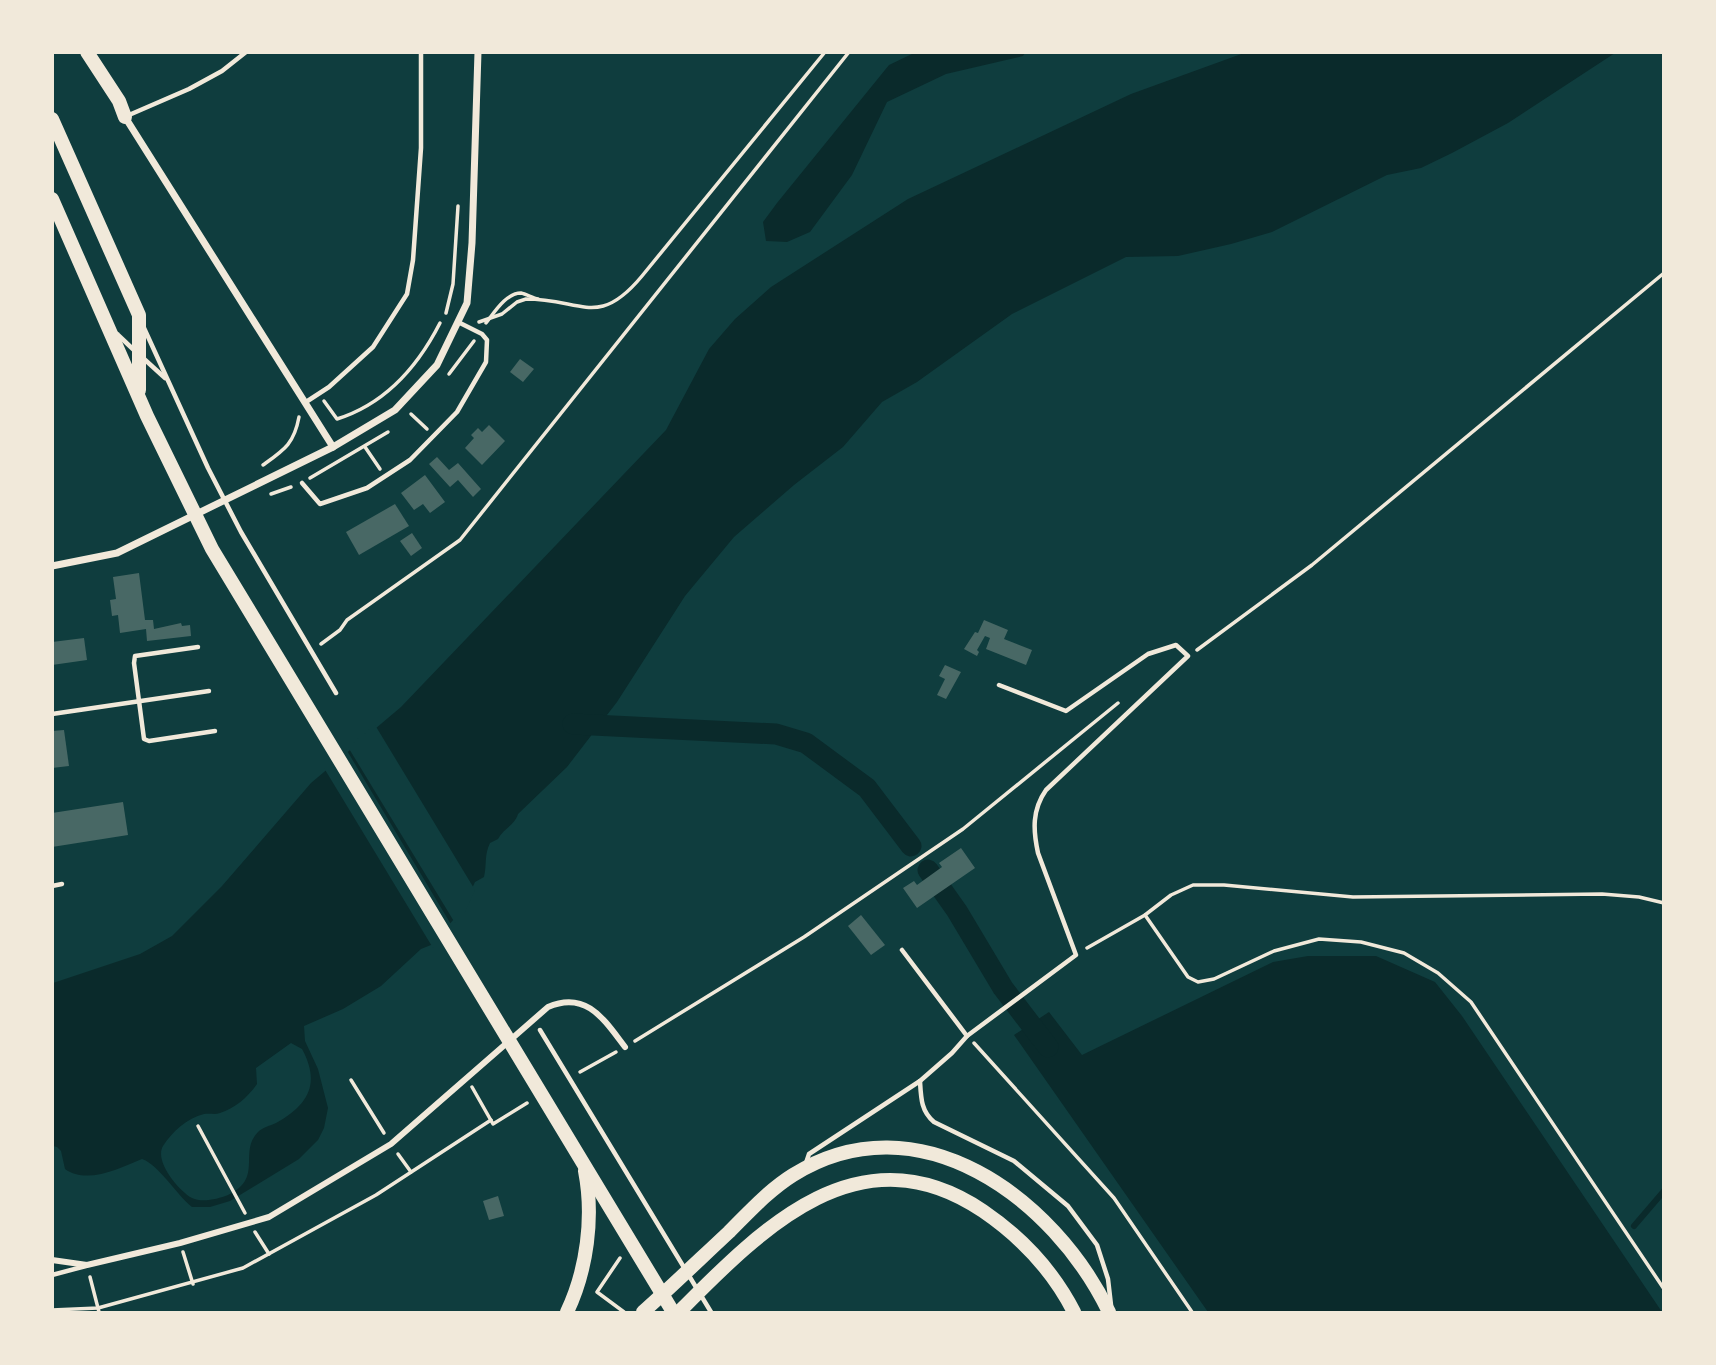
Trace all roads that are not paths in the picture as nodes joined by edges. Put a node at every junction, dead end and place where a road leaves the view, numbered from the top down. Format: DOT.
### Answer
graph roads {
  1 [pos="87,52"];
  2 [pos="246,52"];
  3 [pos="421,52"];
  4 [pos="478,52"];
  5 [pos="125,117"];
  6 [pos="52,119"];
  7 [pos="52,200"];
  8 [pos="139,315"];
  9 [pos="458,322"];
  10 [pos="107,324"];
  11 [pos="139,354"];
  12 [pos="167,379"];
  13 [pos="140,399"];
  14 [pos="306,402"];
  15 [pos="333,447"];
  16 [pos="302,483"];
  17 [pos="52,566"];
  18 [pos="198,647"];
  19 [pos="999,685"];
  20 [pos="209,691"];
  21 [pos="335,693"];
  22 [pos="139,701"];
  23 [pos="52,713"];
  24 [pos="215,731"];
  25 [pos="62,884"];
  26 [pos="52,886"];
  27 [pos="902,950"];
  28 [pos="540,1030"];
  29 [pos="967,1036"];
  30 [pos="625,1047"];
  31 [pos="920,1081"];
  32 [pos="583,1163"];
  33 [pos="803,1170"];
  34 [pos="52,1260"];
  35 [pos="87,1265"];
  36 [pos="52,1275"];
  37 [pos="567,1312"];
  38 [pos="643,1312"];
  39 [pos="673,1312"];
  40 [pos="679,1312"];
  41 [pos="711,1312"];
  42 [pos="1074,1312"];
  43 [pos="1110,1312"];
  1 -- 5 [label="main road"];
  2 -- 5 [label="lane"];
  3 -- 14 [label="lane"];
  4 -- 9 [label="street"];
  5 -- 14 [label="street"];
  6 -- 8 [label="main road"];
  7 -- 10 [label="main road"];
  8 -- 11 [label="main road"];
  8 -- 12 [label="lane"];
  9 -- 15 [label="street"];
  9 -- 16 [label="lane"];
  10 -- 11 [label="lane"];
  10 -- 13 [label="main road"];
  11 -- 12 [label="lane"];
  11 -- 13 [label="main road"];
  12 -- 21 [label="lane"];
  13 -- 32 [label="main road"];
  14 -- 15 [label="street"];
  15 -- 17 [label="street"];
  18 -- 22 [label="lane"];
  19 -- 29 [label="lane"];
  20 -- 22 [label="lane"];
  22 -- 23 [label="lane"];
  22 -- 24 [label="lane"];
  25 -- 26 [label="lane"];
  27 -- 29 [label="lane"];
  28 -- 41 [label="lane"];
  29 -- 31 [label="lane"];
  30 -- 35 [label="street"];
  31 -- 33 [label="lane"];
  31 -- 43 [label="lane"];
  32 -- 37 [label="main road"];
  32 -- 39 [label="main road"];
  33 -- 38 [label="main road"];
  33 -- 43 [label="main road"];
  34 -- 35 [label="street"];
  35 -- 36 [label="lane"];
  40 -- 42 [label="main road"];
}
